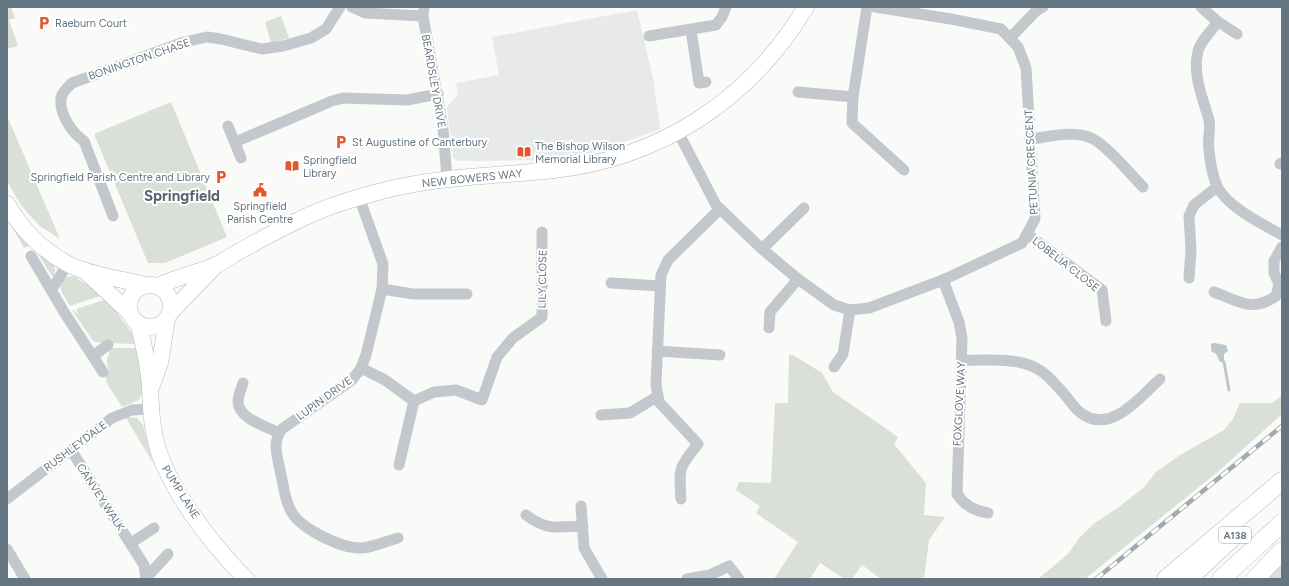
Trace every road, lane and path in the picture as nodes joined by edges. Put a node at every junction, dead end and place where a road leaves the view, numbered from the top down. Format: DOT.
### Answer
graph roads {
  1 [pos="340,7"];
  2 [pos="352,7"];
  3 [pos="726,7"];
  4 [pos="806,7"];
  5 [pos="867,7"];
  6 [pos="875,7"];
  7 [pos="1043,7"];
  8 [pos="1201,7"];
  9 [pos="423,11"];
  10 [pos="931,11"];
  11 [pos="1217,20"];
  12 [pos="691,30"];
  13 [pos="1237,34"];
  14 [pos="649,36"];
  15 [pos="1010,38"];
  16 [pos="706,82"];
  17 [pos="798,92"];
  18 [pos="438,94"];
  19 [pos="853,97"];
  20 [pos="228,126"];
  21 [pos="678,132"];
  22 [pos="1030,139"];
  23 [pos="234,142"];
  24 [pos="241,158"];
  25 [pos="904,170"];
  26 [pos="447,179"];
  27 [pos="1143,187"];
  28 [pos="1217,187"];
  29 [pos="359,197"];
  30 [pos="7,204"];
  31 [pos="720,208"];
  32 [pos="804,208"];
  33 [pos="112,216"];
  34 [pos="542,232"];
  35 [pos="1027,234"];
  36 [pos="1282,235"];
  37 [pos="1282,247"];
  38 [pos="762,249"];
  39 [pos="31,256"];
  40 [pos="68,264"];
  41 [pos="216,264"];
  42 [pos="84,270"];
  43 [pos="1189,278"];
  44 [pos="798,279"];
  45 [pos="943,280"];
  46 [pos="610,283"];
  47 [pos="151,285"];
  48 [pos="660,286"];
  49 [pos="382,289"];
  50 [pos="51,290"];
  51 [pos="1214,292"];
  52 [pos="467,294"];
  53 [pos="850,310"];
  54 [pos="168,316"];
  55 [pos="135,319"];
  56 [pos="1106,321"];
  57 [pos="770,328"];
  58 [pos="108,346"];
  59 [pos="657,351"];
  60 [pos="720,355"];
  61 [pos="93,356"];
  62 [pos="962,360"];
  63 [pos="834,367"];
  64 [pos="361,368"];
  65 [pos="103,372"];
  66 [pos="1160,379"];
  67 [pos="242,383"];
  68 [pos="150,389"];
  69 [pos="658,396"];
  70 [pos="414,401"];
  71 [pos="151,409"];
  72 [pos="601,415"];
  73 [pos="279,433"];
  74 [pos="70,450"];
  75 [pos="399,466"];
  76 [pos="1282,480"];
  77 [pos="1282,491"];
  78 [pos="7,499"];
  79 [pos="681,499"];
  80 [pos="581,506"];
  81 [pos="988,513"];
  82 [pos="526,515"];
  83 [pos="1282,523"];
  84 [pos="582,526"];
  85 [pos="154,528"];
  86 [pos="398,538"];
  87 [pos="131,543"];
  88 [pos="7,549"];
  89 [pos="1282,551"];
  90 [pos="168,554"];
  91 [pos="146,578"];
  92 [pos="25,579"];
  93 [pos="246,579"];
  94 [pos="602,579"];
  95 [pos="688,579"];
  96 [pos="739,579"];
  97 [pos="1166,579"];
  98 [pos="1188,579"];
  99 [pos="1221,579"];
  100 [pos="1255,579"];
  1 -- 33 [label="street, BONINGTON CHASE"];
  2 -- 9 [label="street"];
  3 -- 12 [label="street"];
  4 -- 21 [label="street, NEW BOWERS WAY"];
  5 -- 19 [label="street"];
  6 -- 10 [label="street, PETUNIA CRESCENT"];
  7 -- 15 [label="street"];
  8 -- 11 [label="street"];
  9 -- 18 [label="street, BEARDSLEY DRIVE"];
  10 -- 15 [label="street, PETUNIA CRESCENT"];
  11 -- 13 [label="street"];
  11 -- 28 [label="street"];
  12 -- 14 [label="street"];
  12 -- 16 [label="street"];
  15 -- 22 [label="street, PETUNIA CRESCENT"];
  17 -- 19 [label="street"];
  18 -- 23 [label="street"];
  18 -- 26 [label="street, BEARDSLEY DRIVE"];
  19 -- 25 [label="street"];
  20 -- 23 [label="street"];
  21 -- 26 [label="street, NEW BOWERS WAY"];
  21 -- 31 [label="street, PETUNIA CRESCENT"];
  22 -- 27 [label="street"];
  22 -- 35 [label="street, PETUNIA CRESCENT"];
  23 -- 24 [label="street"];
  26 -- 29 [label="street, NEW BOWERS WAY"];
  28 -- 36 [label="street"];
  28 -- 43 [label="street"];
  29 -- 41 [label="street, NEW BOWERS WAY"];
  29 -- 49 [label="street, LUPIN DRIVE"];
  30 -- 40 [label="street"];
  31 -- 38 [label="street, PETUNIA CRESCENT"];
  31 -- 48 [label="street"];
  32 -- 38 [label="street"];
  34 -- 70 [label="street, LILY CLOSE"];
  35 -- 45 [label="street, PETUNIA CRESCENT"];
  35 -- 56 [label="street, LOBELIA CLOSE"];
  37 -- 51 [label="street"];
  38 -- 44 [label="street, PETUNIA CRESCENT"];
  39 -- 50 [label="street"];
  40 -- 42 [label="street"];
  40 -- 50 [label="street"];
  41 -- 47 [label="street, NEW BOWERS WAY"];
  41 -- 54 [label="street, NEW BOWERS WAY"];
  42 -- 47 [label="street"];
  42 -- 55 [label="street"];
  44 -- 53 [label="street, PETUNIA CRESCENT"];
  44 -- 57 [label="street"];
  45 -- 53 [label="street, PETUNIA CRESCENT"];
  45 -- 62 [label="street, FOXGLOVE WAY"];
  46 -- 48 [label="street"];
  47 -- 54 [label="street, PUMP LANE"];
  47 -- 55 [label="street, PUMP LANE"];
  48 -- 59 [label="street"];
  49 -- 52 [label="street"];
  49 -- 64 [label="street, LUPIN DRIVE"];
  50 -- 61 [label="street"];
  53 -- 63 [label="street"];
  54 -- 55 [label="street"];
  54 -- 68 [label="street, PUMP LANE"];
  55 -- 68 [label="street, PUMP LANE"];
  58 -- 61 [label="street"];
  59 -- 60 [label="street"];
  59 -- 69 [label="street"];
  61 -- 65 [label="street"];
  62 -- 66 [label="street"];
  62 -- 81 [label="street, FOXGLOVE WAY"];
  64 -- 70 [label="street"];
  64 -- 73 [label="street, LUPIN DRIVE"];
  67 -- 73 [label="street"];
  68 -- 71 [label="street, PUMP LANE"];
  69 -- 72 [label="street"];
  69 -- 79 [label="street"];
  70 -- 75 [label="street"];
  71 -- 74 [label="street, RUSHLEYDALE"];
  71 -- 93 [label="street, PUMP LANE"];
  73 -- 86 [label="street"];
  74 -- 78 [label="street, RUSHLEYDALE"];
  74 -- 87 [label="street, CANVEY WALK"];
  76 -- 97 [label="main road"];
  77 -- 98 [label="main road, A138"];
  80 -- 84 [label="street"];
  82 -- 84 [label="street"];
  83 -- 99 [label="main road, A138"];
  84 -- 94 [label="street"];
  85 -- 87 [label="street, CANVEY WALK"];
  87 -- 91 [label="street, CANVEY WALK"];
  88 -- 92 [label="street"];
  89 -- 100 [label="main road"];
  90 -- 91 [label="street, CANVEY WALK"];
  95 -- 96 [label="street"];
}
